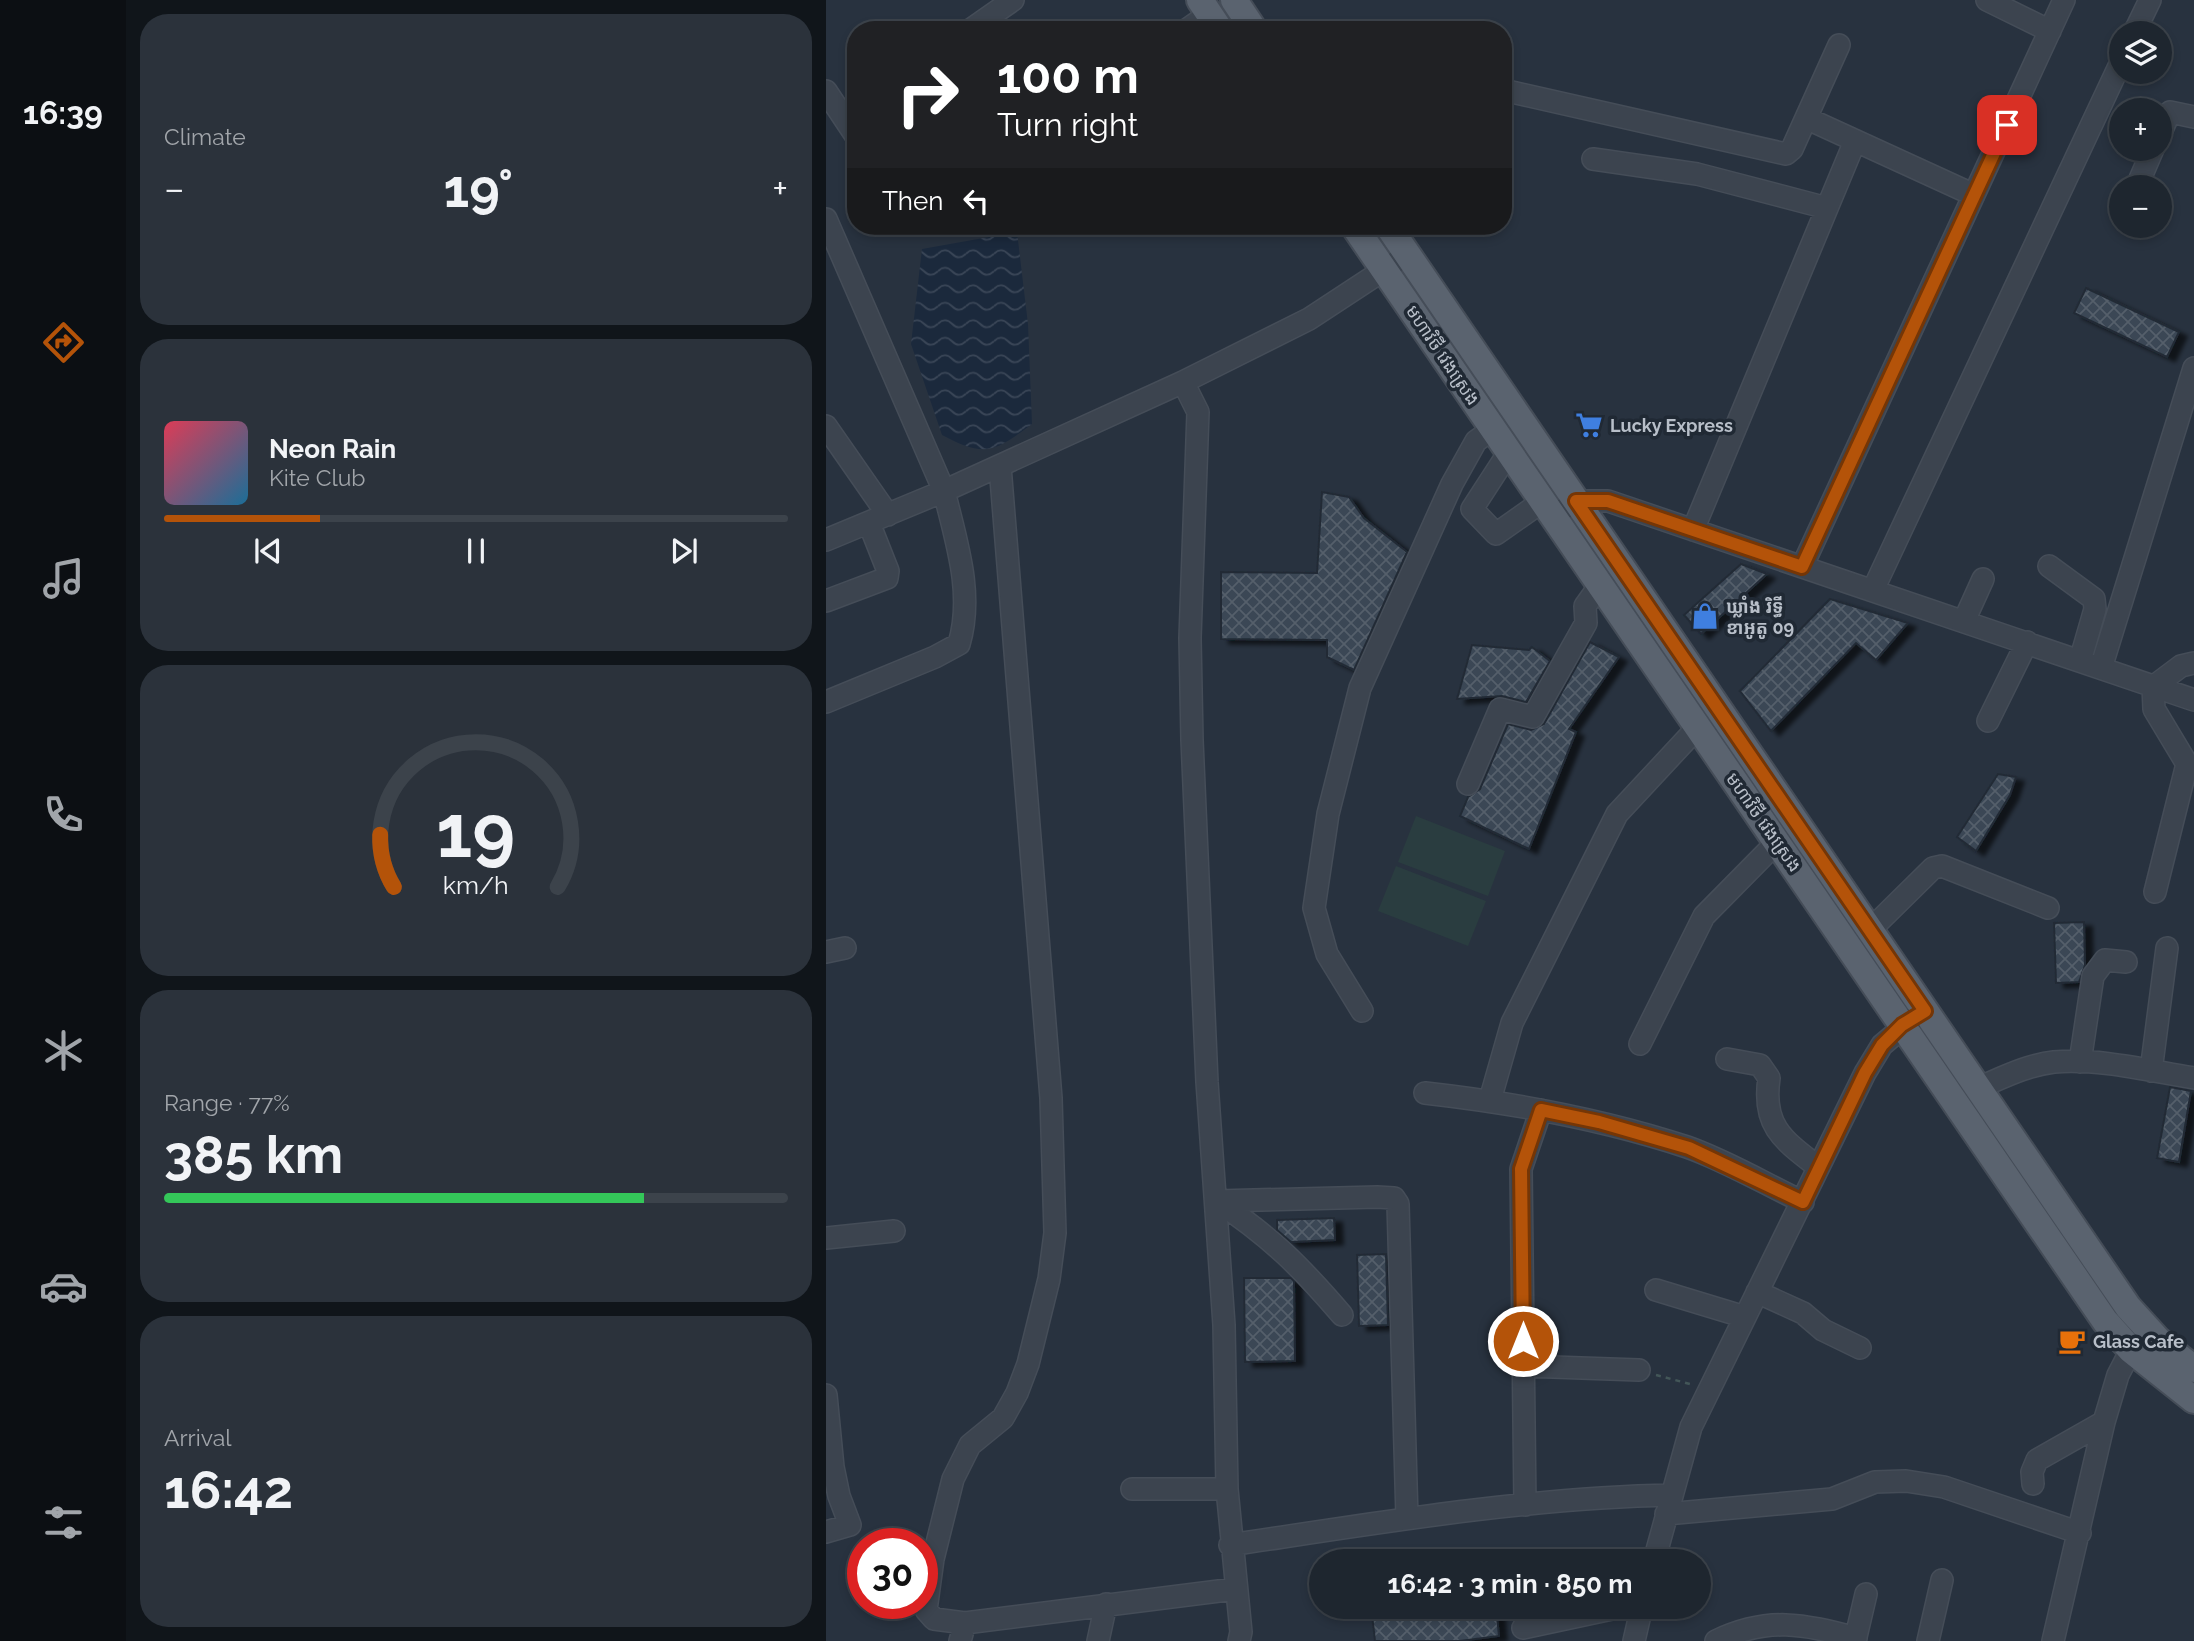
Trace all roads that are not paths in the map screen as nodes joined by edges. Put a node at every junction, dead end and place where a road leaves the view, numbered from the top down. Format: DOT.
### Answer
graph roads {
  1 [pos="1013,0"];
  2 [pos="1234,0"];
  3 [pos="1987,0"];
  4 [pos="2064,0"];
  5 [pos="2150,0"];
  6 [pos="983,21"];
  7 [pos="1248,21"];
  8 [pos="2140,21"];
  9 [pos="2050,31"];
  10 [pos="1839,46"];
  11 [pos="2111,84"];
  12 [pos="826,90"];
  13 [pos="1512,92"];
  14 [pos="847,110"];
  15 [pos="2172,112"];
  16 [pos="2194,117"];
  17 [pos="1806,118"];
  18 [pos="1854,141"];
  19 [pos="1593,159"];
  20 [pos="1974,195"];
  21 [pos="1826,208"];
  22 [pos="826,219"];
  23 [pos="1360,235"];
  24 [pos="1394,235"];
  25 [pos="1408,254"];
  26 [pos="1384,269"];
  27 [pos="2194,368"];
  28 [pos="1183,382"];
  29 [pos="826,426"];
  30 [pos="1493,429"];
  31 [pos="1509,452"];
  32 [pos="1000,466"];
  33 [pos="944,491"];
  34 [pos="1576,501"];
  35 [pos="1548,509"];
  36 [pos="878,519"];
  37 [pos="1693,530"];
  38 [pos="826,540"];
  39 [pos="2049,566"];
  40 [pos="1802,567"];
  41 [pos="1983,579"];
  42 [pos="1600,585"];
  43 [pos="1873,590"];
  44 [pos="826,601"];
  45 [pos="1964,621"];
  46 [pos="2027,642"];
  47 [pos="2080,661"];
  48 [pos="2194,663"];
  49 [pos="2101,668"];
  50 [pos="2153,687"];
  51 [pos="2194,700"];
  52 [pos="826,702"];
  53 [pos="1988,721"];
  54 [pos="1698,727"];
  55 [pos="1468,784"];
  56 [pos="1778,841"];
  57 [pos="2155,892"];
  58 [pos="2048,908"];
  59 [pos="1870,930"];
  60 [pos="2167,948"];
  61 [pos="2126,962"];
  62 [pos="1925,1011"];
  63 [pos="1362,1012"];
  64 [pos="1902,1025"];
  65 [pos="1640,1044"];
  66 [pos="1727,1059"];
  67 [pos="2080,1062"];
  68 [pos="2151,1071"];
  69 [pos="2194,1078"];
  70 [pos="1978,1088"];
  71 [pos="1425,1093"];
  72 [pos="1490,1100"];
  73 [pos="1541,1110"];
  74 [pos="1818,1167"];
  75 [pos="1217,1201"];
  76 [pos="1803,1202"];
  77 [pos="894,1231"];
  78 [pos="826,1238"];
  79 [pos="1656,1290"];
  80 [pos="1757,1292"];
  81 [pos="1342,1315"];
  82 [pos="1745,1317"];
  83 [pos="1860,1349"];
  84 [pos="2131,1350"];
  85 [pos="1523,1366"];
  86 [pos="2194,1369"];
  87 [pos="1639,1370"];
  88 [pos="826,1395"];
  89 [pos="2194,1400"];
  90 [pos="2104,1422"];
  91 [pos="2033,1484"];
  92 [pos="1132,1489"];
  93 [pos="1227,1489"];
  94 [pos="1525,1505"];
  95 [pos="1669,1505"];
  96 [pos="1407,1518"];
  97 [pos="826,1532"];
  98 [pos="2080,1533"];
  99 [pos="1230,1545"];
  100 [pos="1657,1549"];
  101 [pos="1942,1580"];
  102 [pos="1235,1590"];
  103 [pos="1866,1594"];
  104 [pos="1107,1604"];
  105 [pos="1565,1619"];
  106 [pos="1639,1619"];
  107 [pos="1523,1628"];
  108 [pos="962,1632"];
  109 [pos="1856,1639"];
  110 [pos="1098,1641"];
  111 [pos="1239,1641"];
  112 [pos="1634,1641"];
  113 [pos="1716,1641"];
  114 [pos="1928,1641"];
  115 [pos="2053,1641"];
  1 -- 6 [label="street"];
  2 -- 7 [label="main road"];
  3 -- 9 [label="street"];
  4 -- 9 [label="street"];
  5 -- 8 [label="street"];
  9 -- 20 [label="street"];
  10 -- 17 [label="street"];
  11 -- 43 [label="street"];
  12 -- 14 [label="street"];
  13 -- 17 [label="street"];
  15 -- 16 [label="street"];
  17 -- 18 [label="street"];
  18 -- 20 [label="street"];
  18 -- 21 [label="street"];
  19 -- 21 [label="street"];
  20 -- 40 [label="street"];
  21 -- 37 [label="street"];
  22 -- 33 [label="street"];
  23 -- 26 [label="main road, មហាវិថី វេងស្រេង"];
  24 -- 25 [label="main road, មហាវិថី វេងស្រេង"];
  25 -- 26 [label="street"];
  25 -- 34 [label="main road, មហាវិថី វេងស្រេង"];
  26 -- 28 [label="street"];
  26 -- 30 [label="main road, មហាវិថី វេងស្រេង"];
  27 -- 49 [label="street"];
  28 -- 32 [label="street"];
  28 -- 75 [label="street"];
  29 -- 36 [label="street"];
  30 -- 31 [label="main road, មហាវិថី វេងស្រេង"];
  30 -- 63 [label="street"];
  31 -- 35 [label="main road, មហាវិថី វេងស្រេង"];
  31 -- 35 [label="street"];
  32 -- 33 [label="street"];
  32 -- 108 [label="street"];
  33 -- 36 [label="street"];
  33 -- 52 [label="street"];
  34 -- 35 [label="street"];
  34 -- 37 [label="street"];
  34 -- 59 [label="main road, មហាវិថី វេងស្រេង"];
  35 -- 42 [label="main road, មហាវិថី វេងស្រេង"];
  36 -- 38 [label="street"];
  36 -- 44 [label="street"];
  37 -- 40 [label="street"];
  39 -- 47 [label="street"];
  40 -- 43 [label="street"];
  41 -- 45 [label="street"];
  42 -- 54 [label="main road, មហាវិថី វេងស្រេង"];
  42 -- 55 [label="street"];
  43 -- 45 [label="street"];
  45 -- 46 [label="street"];
  46 -- 47 [label="street"];
  46 -- 53 [label="street"];
  47 -- 49 [label="street"];
  48 -- 50 [label="street"];
  49 -- 50 [label="street"];
  50 -- 51 [label="street"];
  50 -- 57 [label="street"];
  54 -- 56 [label="main road, មហាវិថី វេងស្រេង"];
  54 -- 72 [label="street"];
  56 -- 64 [label="main road, មហាវិថី វេងស្រេង"];
  56 -- 65 [label="street"];
  58 -- 59 [label="street"];
  59 -- 62 [label="main road, មហាវិថី វេងស្រេង"];
  60 -- 68 [label="street"];
  61 -- 67 [label="street"];
  62 -- 64 [label="street"];
  62 -- 70 [label="main road, មហាវិថី វេងស្រេង"];
  64 -- 74 [label="street"];
  64 -- 84 [label="main road, មហាវិថី វេងស្រេង"];
  66 -- 74 [label="street"];
  67 -- 68 [label="street"];
  67 -- 70 [label="street"];
  68 -- 69 [label="street"];
  70 -- 86 [label="main road, មហាវិថី វេងស្រេង"];
  71 -- 72 [label="street"];
  72 -- 73 [label="street"];
  73 -- 76 [label="street"];
  73 -- 85 [label="street"];
  74 -- 76 [label="street"];
  75 -- 81 [label="street"];
  75 -- 93 [label="street"];
  75 -- 96 [label="street"];
  76 -- 80 [label="street"];
  77 -- 78 [label="street"];
  79 -- 82 [label="street"];
  80 -- 82 [label="street"];
  80 -- 83 [label="street"];
  82 -- 95 [label="street"];
  84 -- 89 [label="main road, មហាវិថី វេងស្រេង"];
  84 -- 90 [label="street"];
  85 -- 87 [label="street"];
  85 -- 94 [label="street"];
  88 -- 97 [label="street"];
  90 -- 91 [label="street"];
  90 -- 98 [label="street"];
  92 -- 93 [label="street"];
  93 -- 99 [label="street"];
  94 -- 95 [label="street"];
  94 -- 96 [label="street"];
  95 -- 98 [label="street"];
  95 -- 100 [label="street"];
  96 -- 99 [label="street"];
  98 -- 115 [label="street"];
  99 -- 102 [label="street"];
  101 -- 114 [label="street"];
  102 -- 104 [label="street"];
  102 -- 111 [label="street"];
  103 -- 109 [label="street"];
  104 -- 108 [label="street"];
  104 -- 110 [label="street"];
  105 -- 107 [label="street"];
  106 -- 112 [label="street"];
  109 -- 113 [label="street"];
}
